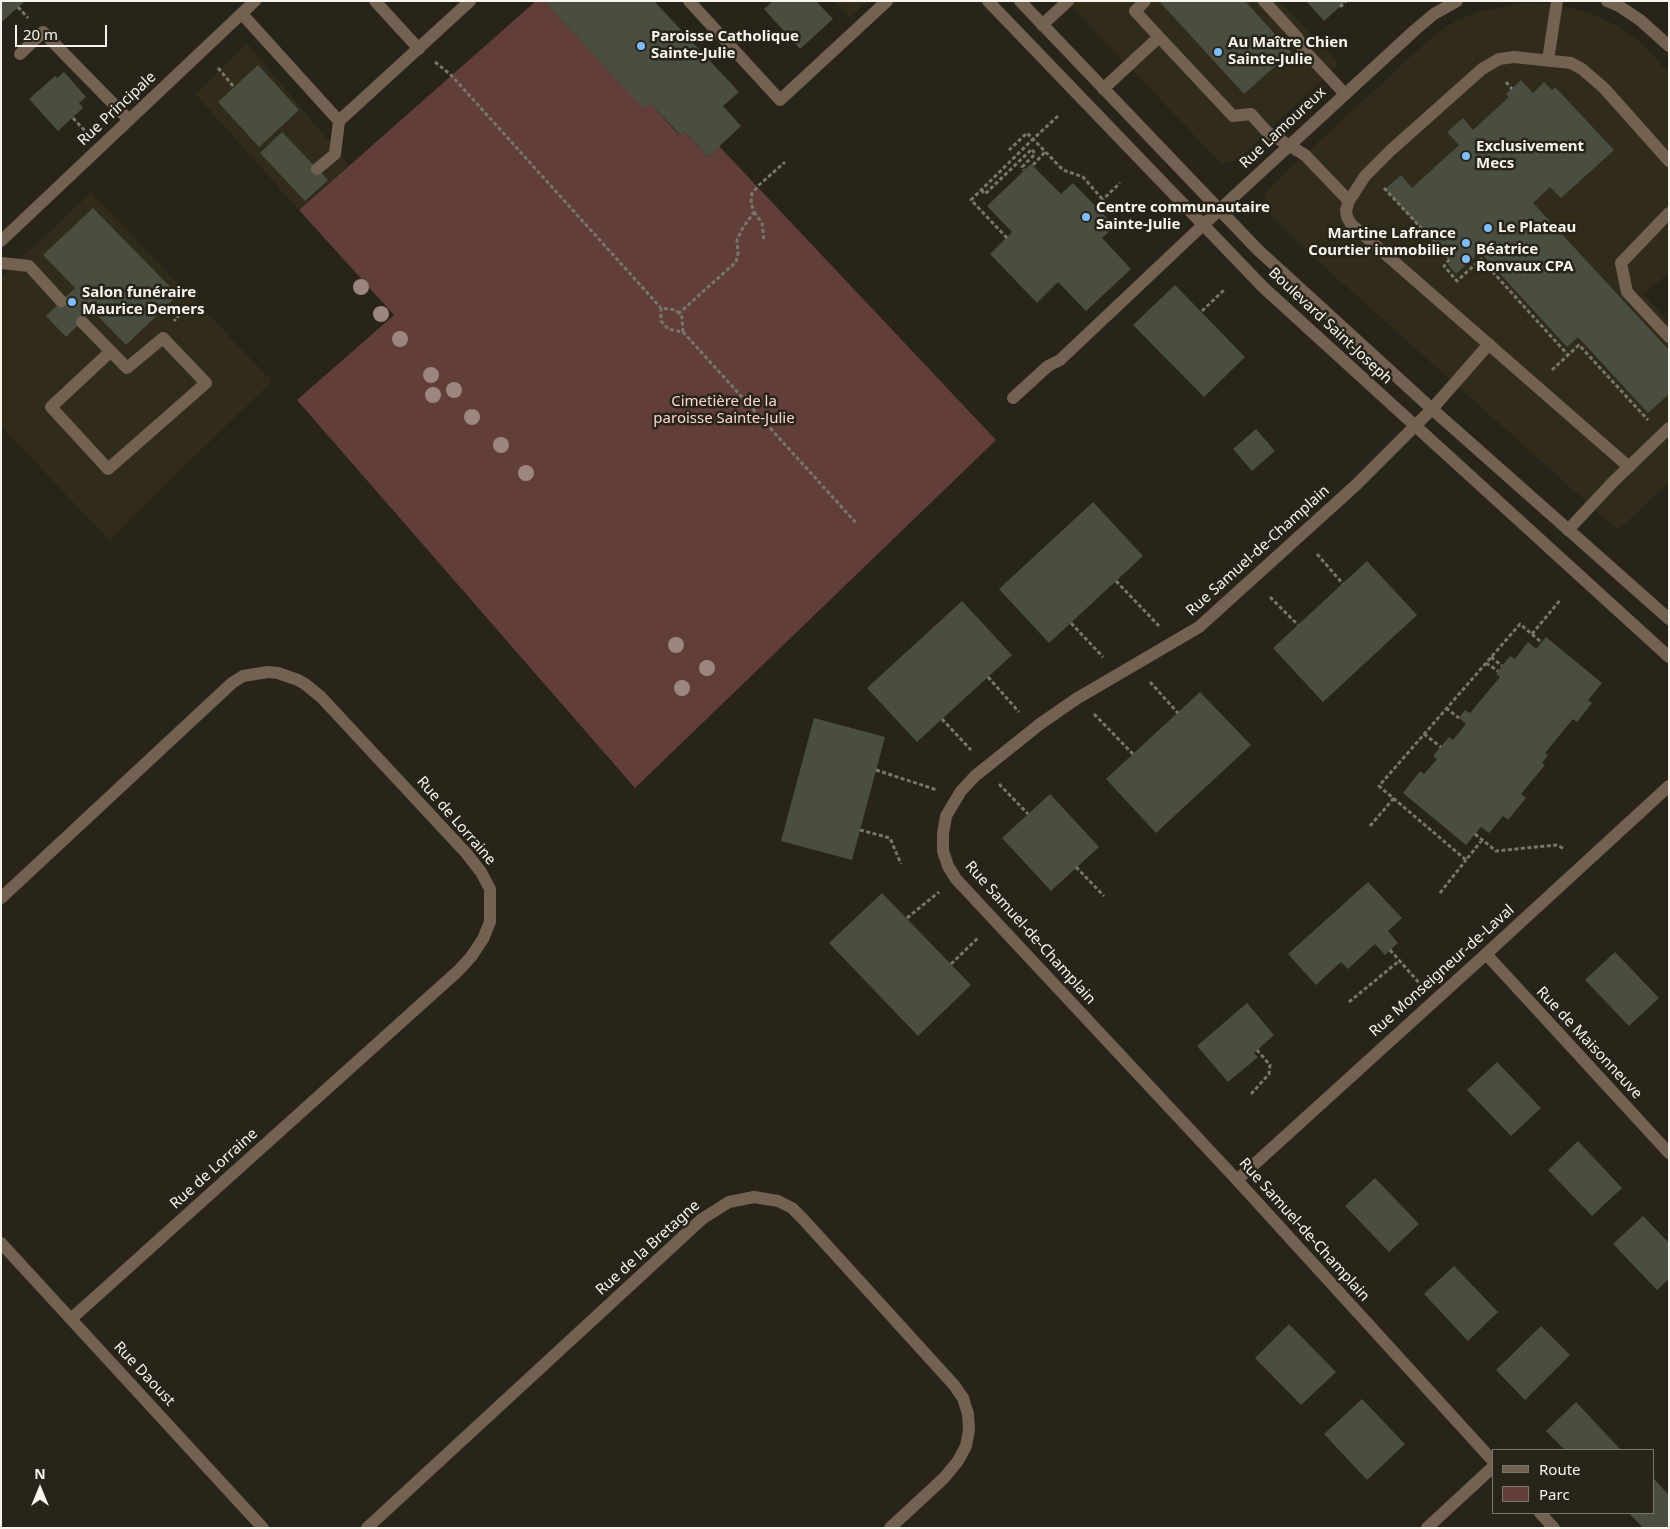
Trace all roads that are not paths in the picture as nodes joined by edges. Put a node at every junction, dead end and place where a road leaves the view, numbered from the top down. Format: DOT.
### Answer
graph roads {
  1 [pos="256,1"];
  2 [pos="376,1"];
  3 [pos="470,1"];
  4 [pos="689,1"];
  5 [pos="988,1"];
  6 [pos="1020,1"];
  7 [pos="1068,1"];
  8 [pos="1145,1"];
  9 [pos="1264,1"];
  10 [pos="1457,1"];
  11 [pos="1558,1"];
  12 [pos="1607,1"];
  13 [pos="879,4"];
  14 [pos="242,14"];
  15 [pos="1042,25"];
  16 [pos="1159,37"];
  17 [pos="1669,46"];
  18 [pos="419,48"];
  19 [pos="20,54"];
  20 [pos="1548,60"];
  21 [pos="1103,89"];
  22 [pos="1345,94"];
  23 [pos="129,120"];
  24 [pos="339,122"];
  25 [pos="1289,146"];
  26 [pos="1669,161"];
  27 [pos="317,169"];
  28 [pos="1349,201"];
  29 [pos="1219,210"];
  30 [pos="1669,213"];
  31 [pos="1203,225"];
  32 [pos="1,241"];
  33 [pos="1,263"];
  34 [pos="61,301"];
  35 [pos="82,322"];
  36 [pos="1669,337"];
  37 [pos="1489,344"];
  38 [pos="110,352"];
  39 [pos="1012,398"];
  40 [pos="1432,409"];
  41 [pos="1415,426"];
  42 [pos="1669,428"];
  43 [pos="1630,467"];
  44 [pos="1568,530"];
  45 [pos="1669,619"];
  46 [pos="1669,657"];
  47 [pos="1669,786"];
  48 [pos="1,898"];
  49 [pos="1486,954"];
  50 [pos="1669,1153"];
  51 [pos="1237,1180"];
  52 [pos="1,1242"];
  53 [pos="71,1319"];
  54 [pos="1492,1460"];
  55 [pos="1492,1468"];
  56 [pos="1541,1514"];
  57 [pos="263,1528"];
  58 [pos="367,1528"];
  59 [pos="890,1528"];
  60 [pos="1427,1528"];
  61 [pos="1554,1528"];
  1 -- 14 [label="street, Rue Principale"];
  2 -- 18 [label="street"];
  3 -- 18 [label="street"];
  4 -- 13 [label="street"];
  5 -- 31 [label="street, Boulevard Saint-Joseph"];
  6 -- 15 [label="street, Boulevard Saint-Joseph"];
  7 -- 15 [label="street"];
  8 -- 16 [label="street"];
  9 -- 22 [label="street"];
  10 -- 22 [label="street, Rue Lamoureux"];
  11 -- 20 [label="street"];
  12 -- 17 [label="street"];
  14 -- 23 [label="street, Rue Principale"];
  14 -- 24 [label="street"];
  15 -- 21 [label="street, Boulevard Saint-Joseph"];
  16 -- 21 [label="street"];
  16 -- 25 [label="street"];
  18 -- 24 [label="street"];
  19 -- 23 [label="street"];
  20 -- 26 [label="street"];
  20 -- 28 [label="street"];
  21 -- 29 [label="street, Boulevard Saint-Joseph"];
  22 -- 25 [label="street, Rue Lamoureux"];
  23 -- 32 [label="street, Rue Principale"];
  24 -- 27 [label="street"];
  25 -- 28 [label="street"];
  25 -- 29 [label="street, Rue Lamoureux"];
  28 -- 37 [label="street"];
  29 -- 31 [label="street, Rue Lamoureux"];
  29 -- 40 [label="street, Boulevard Saint-Joseph"];
  30 -- 36 [label="street"];
  31 -- 39 [label="street, Rue Lamoureux"];
  31 -- 41 [label="street, Boulevard Saint-Joseph"];
  33 -- 34 [label="street"];
  35 -- 38 [label="street"];
  37 -- 40 [label="street, Rue Samuel-de-Champlain"];
  37 -- 43 [label="street"];
  38 -- 38 [label="street"];
  40 -- 41 [label="street, Rue Samuel-de-Champlain"];
  40 -- 44 [label="street, Boulevard Saint-Joseph"];
  41 -- 46 [label="street, Boulevard Saint-Joseph"];
  41 -- 51 [label="street, Rue Samuel-de-Champlain"];
  42 -- 43 [label="street"];
  43 -- 44 [label="street"];
  44 -- 45 [label="street, Boulevard Saint-Joseph"];
  47 -- 49 [label="street, Rue Monseigneur-de-Laval"];
  48 -- 53 [label="street, Rue de Lorraine"];
  49 -- 50 [label="street, Rue de Maisonneuve"];
  49 -- 51 [label="street, Rue Monseigneur-de-Laval"];
  51 -- 54 [label="street, Rue Samuel-de-Champlain"];
  52 -- 53 [label="street, Rue Daoust"];
  53 -- 57 [label="street, Rue Daoust"];
  55 -- 60 [label="street"];
  56 -- 61 [label="street"];
  58 -- 59 [label="street, Rue de la Bretagne"];
}
